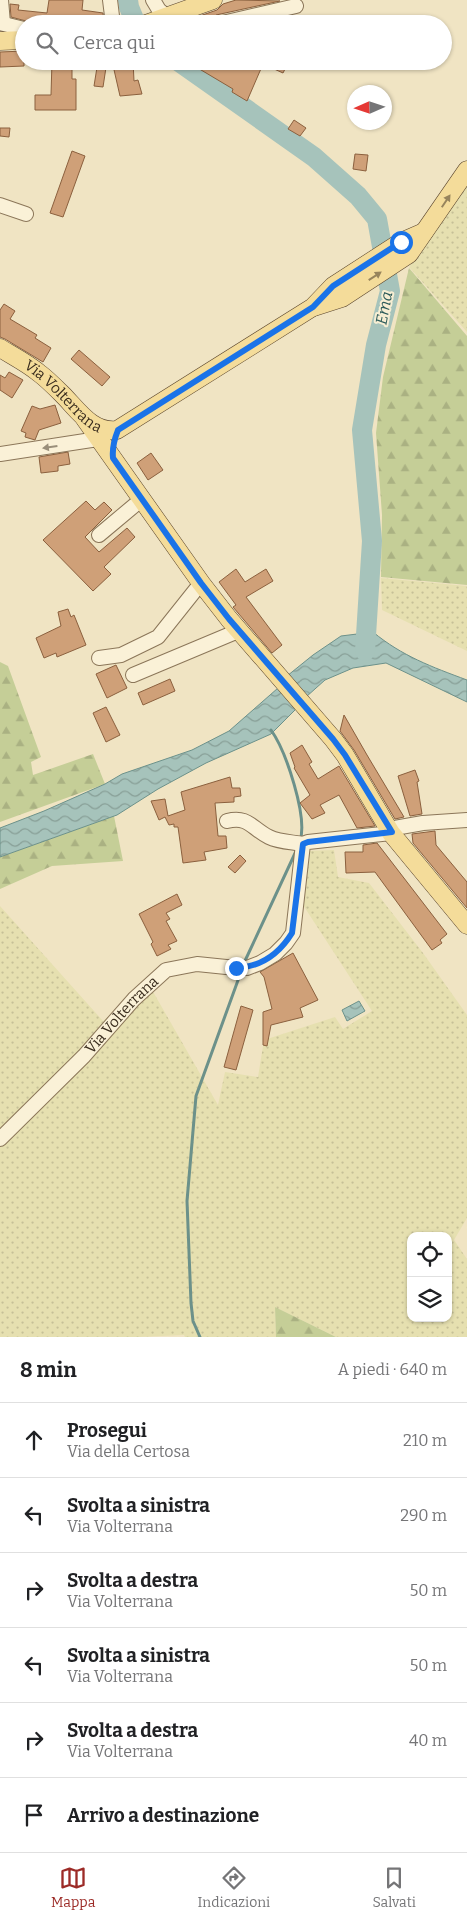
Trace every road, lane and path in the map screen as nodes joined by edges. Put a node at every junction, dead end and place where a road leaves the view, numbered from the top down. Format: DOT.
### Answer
graph roads {
  1 [pos="110,0"];
  2 [pos="153,0"];
  3 [pos="213,0"];
  4 [pos="296,6"];
  5 [pos="2,14"];
  6 [pos="112,15"];
  7 [pos="158,15"];
  8 [pos="175,15"];
  9 [pos="257,15"];
  10 [pos="15,23"];
  11 [pos="15,40"];
  12 [pos="0,41"];
  13 [pos="467,170"];
  14 [pos="0,205"];
  15 [pos="26,214"];
  16 [pos="0,348"];
  17 [pos="111,443"];
  18 [pos="0,454"];
  19 [pos="142,499"];
  20 [pos="99,535"];
  21 [pos="201,583"];
  22 [pos="238,630"];
  23 [pos="99,658"];
  24 [pos="133,675"];
  25 [pos="467,820"];
  26 [pos="227,821"];
  27 [pos="390,831"];
  28 [pos="303,844"];
  29 [pos="467,924"];
  30 [pos="0,1139"];
  1 -- 6 [label="street"];
  2 -- 7 [label="street"];
  3 -- 8 [label="main road"];
  4 -- 9 [label="street"];
  5 -- 10 [label="street"];
  11 -- 12 [label="main road"];
  17 -- 13 [label="main road, one-way"];
  14 -- 15 [label="street"];
  16 -- 17 [label="main road, Via Volterrana"];
  17 -- 18 [label="street, one-way"];
  17 -- 19 [label="main road"];
  19 -- 20 [label="street"];
  19 -- 21 [label="main road"];
  21 -- 22 [label="main road"];
  21 -- 23 [label="street"];
  22 -- 24 [label="street"];
  22 -- 27 [label="main road"];
  25 -- 27 [label="street"];
  26 -- 28 [label="street"];
  27 -- 28 [label="street"];
  27 -- 29 [label="main road"];
  28 -- 30 [label="street, Via Volterrana"];
}
